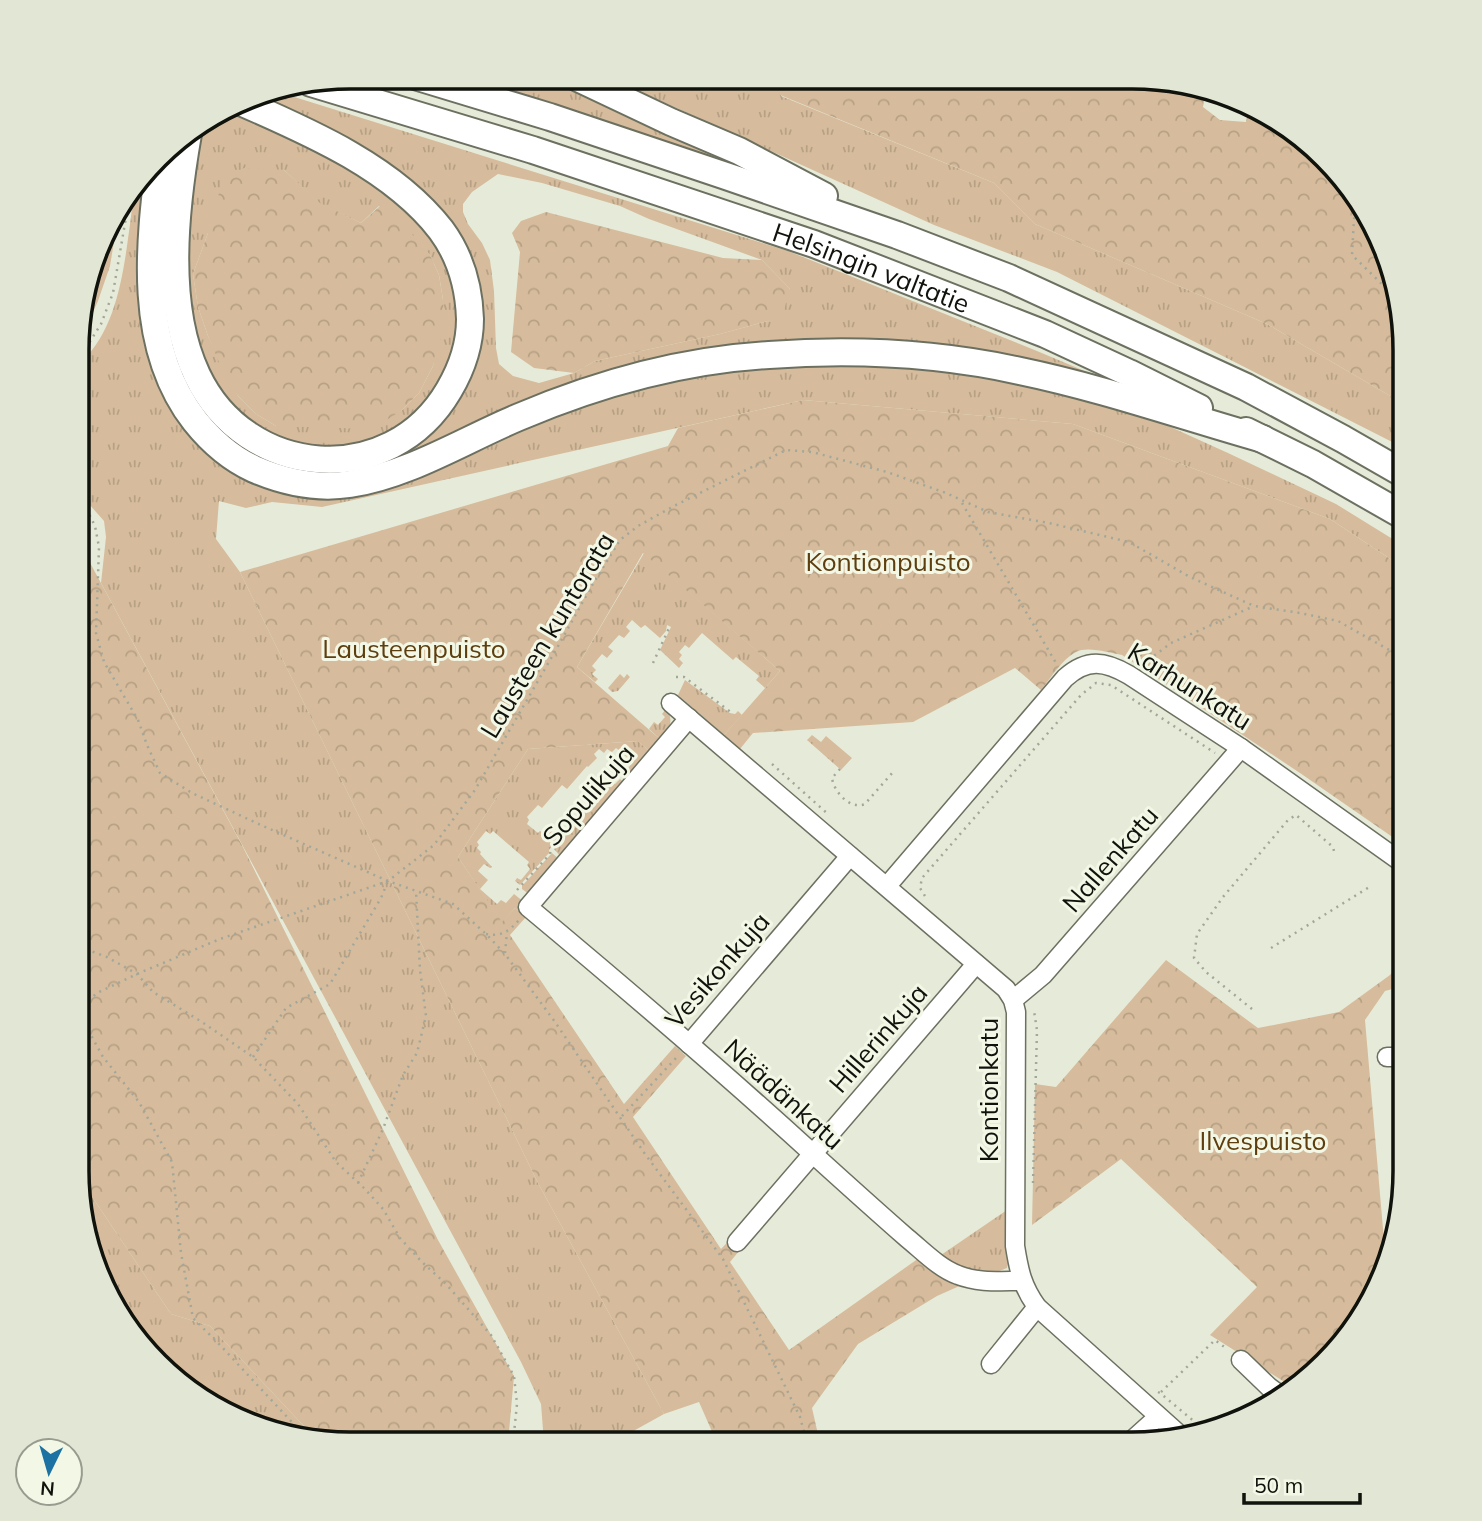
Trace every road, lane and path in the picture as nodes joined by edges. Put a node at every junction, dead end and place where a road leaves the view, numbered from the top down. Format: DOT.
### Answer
graph roads {
  1 [pos="458,89"];
  2 [pos="601,89"];
  3 [pos="334,90"];
  4 [pos="253,108"];
  5 [pos="186,147"];
  6 [pos="158,174"];
  7 [pos="126,216"];
  8 [pos="1356,216"];
  9 [pos="897,235"];
  10 [pos="1385,287"];
  11 [pos="89,342"];
  12 [pos="1262,439"];
  13 [pos="1393,468"];
  14 [pos="961,500"];
  15 [pos="1393,510"];
  16 [pos="89,514"];
  17 [pos="1254,606"];
  18 [pos="670,626"];
  19 [pos="1393,653"];
  20 [pos="653,663"];
  21 [pos="1129,675"];
  22 [pos="676,677"];
  23 [pos="1065,678"];
  24 [pos="671,703"];
  25 [pos="732,713"];
  26 [pos="689,718"];
  27 [pos="1241,748"];
  28 [pos="1229,762"];
  29 [pos="772,764"];
  30 [pos="840,769"];
  31 [pos="618,771"];
  32 [pos="893,772"];
  33 [pos="828,814"];
  34 [pos="1335,855"];
  35 [pos="850,856"];
  36 [pos="1393,856"];
  37 [pos="388,881"];
  38 [pos="887,886"];
  39 [pos="1371,886"];
  40 [pos="517,890"];
  41 [pos="416,891"];
  42 [pos="925,897"];
  43 [pos="529,907"];
  44 [pos="507,932"];
  45 [pos="486,933"];
  46 [pos="1271,948"];
  47 [pos="89,950"];
  48 [pos="505,954"];
  49 [pos="976,964"];
  50 [pos="136,974"];
  51 [pos="1019,996"];
  52 [pos="89,1001"];
  53 [pos="1252,1009"];
  54 [pos="89,1031"];
  55 [pos="689,1044"];
  56 [pos="253,1057"];
  57 [pos="621,1116"];
  58 [pos="813,1154"];
  59 [pos="358,1183"];
  60 [pos="1033,1187"];
  61 [pos="737,1242"];
  62 [pos="1021,1281"];
  63 [pos="1037,1307"];
  64 [pos="1241,1360"];
  65 [pos="991,1364"];
  66 [pos="1273,1390"];
  67 [pos="1154,1392"];
  68 [pos="1160,1393"];
  69 [pos="1158,1417"];
  70 [pos="1197,1424"];
  71 [pos="296,1426"];
  72 [pos="1172,1429"];
  73 [pos="1142,1431"];
  74 [pos="514,1432"];
  75 [pos="804,1432"];
  1 -- 9 [label="highway, Helsingin valtatie"];
  2 -- 9 [label="highway"];
  3 -- 12 [label="highway, Helsingin valtatie"];
  4 -- 5 [label="highway"];
  6 -- 12 [label="highway"];
  7 -- 11 [label="path"];
  8 -- 10 [label="path"];
  9 -- 13 [label="highway, Helsingin valtatie"];
  12 -- 15 [label="highway, Helsingin valtatie"];
  14 -- 17 [label="path, Lausteen kuntorata"];
  14 -- 23 [label="path"];
  14 -- 37 [label="path, Lausteen kuntorata"];
  16 -- 37 [label="path"];
  17 -- 19 [label="path, Lausteen kuntorata"];
  17 -- 21 [label="path"];
  18 -- 20 [label="path"];
  21 -- 23 [label="street, Karhunkatu"];
  21 -- 27 [label="street, Karhunkatu"];
  22 -- 25 [label="path"];
  23 -- 38 [label="street, Karhunkatu"];
  24 -- 26 [label="street, Kontionkatu"];
  26 -- 35 [label="street, Kontionkatu"];
  26 -- 43 [label="street, Sopulikuja"];
  27 -- 28 [label="street, Nallenkatu"];
  27 -- 36 [label="street, Karhunkatu"];
  28 -- 42 [label="path"];
  28 -- 51 [label="street, Nallenkatu"];
  29 -- 33 [label="path"];
  30 -- 32 [label="path"];
  31 -- 40 [label="path"];
  34 -- 53 [label="path"];
  35 -- 38 [label="street, Kontionkatu"];
  35 -- 55 [label="street, Vesikonkuja"];
  37 -- 41 [label="path"];
  37 -- 50 [label="path, Lausteen kuntorata"];
  37 -- 56 [label="path"];
  38 -- 49 [label="street, Kontionkatu"];
  39 -- 46 [label="path"];
  41 -- 45 [label="path"];
  41 -- 59 [label="path"];
  43 -- 44 [label="path"];
  43 -- 55 [label="street, Näädänkatu"];
  44 -- 45 [label="path"];
  44 -- 48 [label="path"];
  45 -- 48 [label="path"];
  47 -- 50 [label="path"];
  48 -- 57 [label="path"];
  49 -- 51 [label="street, Kontionkatu"];
  49 -- 58 [label="street, Hillerinkuja"];
  50 -- 52 [label="path, Lausteen kuntorata"];
  50 -- 56 [label="path"];
  51 -- 60 [label="path"];
  51 -- 62 [label="street, Kontionkatu"];
  54 -- 71 [label="path, Lausteen kuntorata"];
  55 -- 57 [label="path, Vesikonkuja"];
  55 -- 58 [label="street, Näädänkatu"];
  56 -- 59 [label="path"];
  57 -- 75 [label="path"];
  58 -- 61 [label="street, Hillerinkuja"];
  58 -- 62 [label="street, Näädänkatu"];
  59 -- 74 [label="path"];
  62 -- 63 [label="street, Kontionkatu"];
  63 -- 65 [label="street"];
  63 -- 69 [label="street, Kontionkatu"];
  64 -- 66 [label="street"];
  64 -- 68 [label="path"];
  67 -- 68 [label="path"];
  68 -- 70 [label="path"];
  69 -- 72 [label="street, Kontionkatu"];
  69 -- 73 [label="street"];
}
